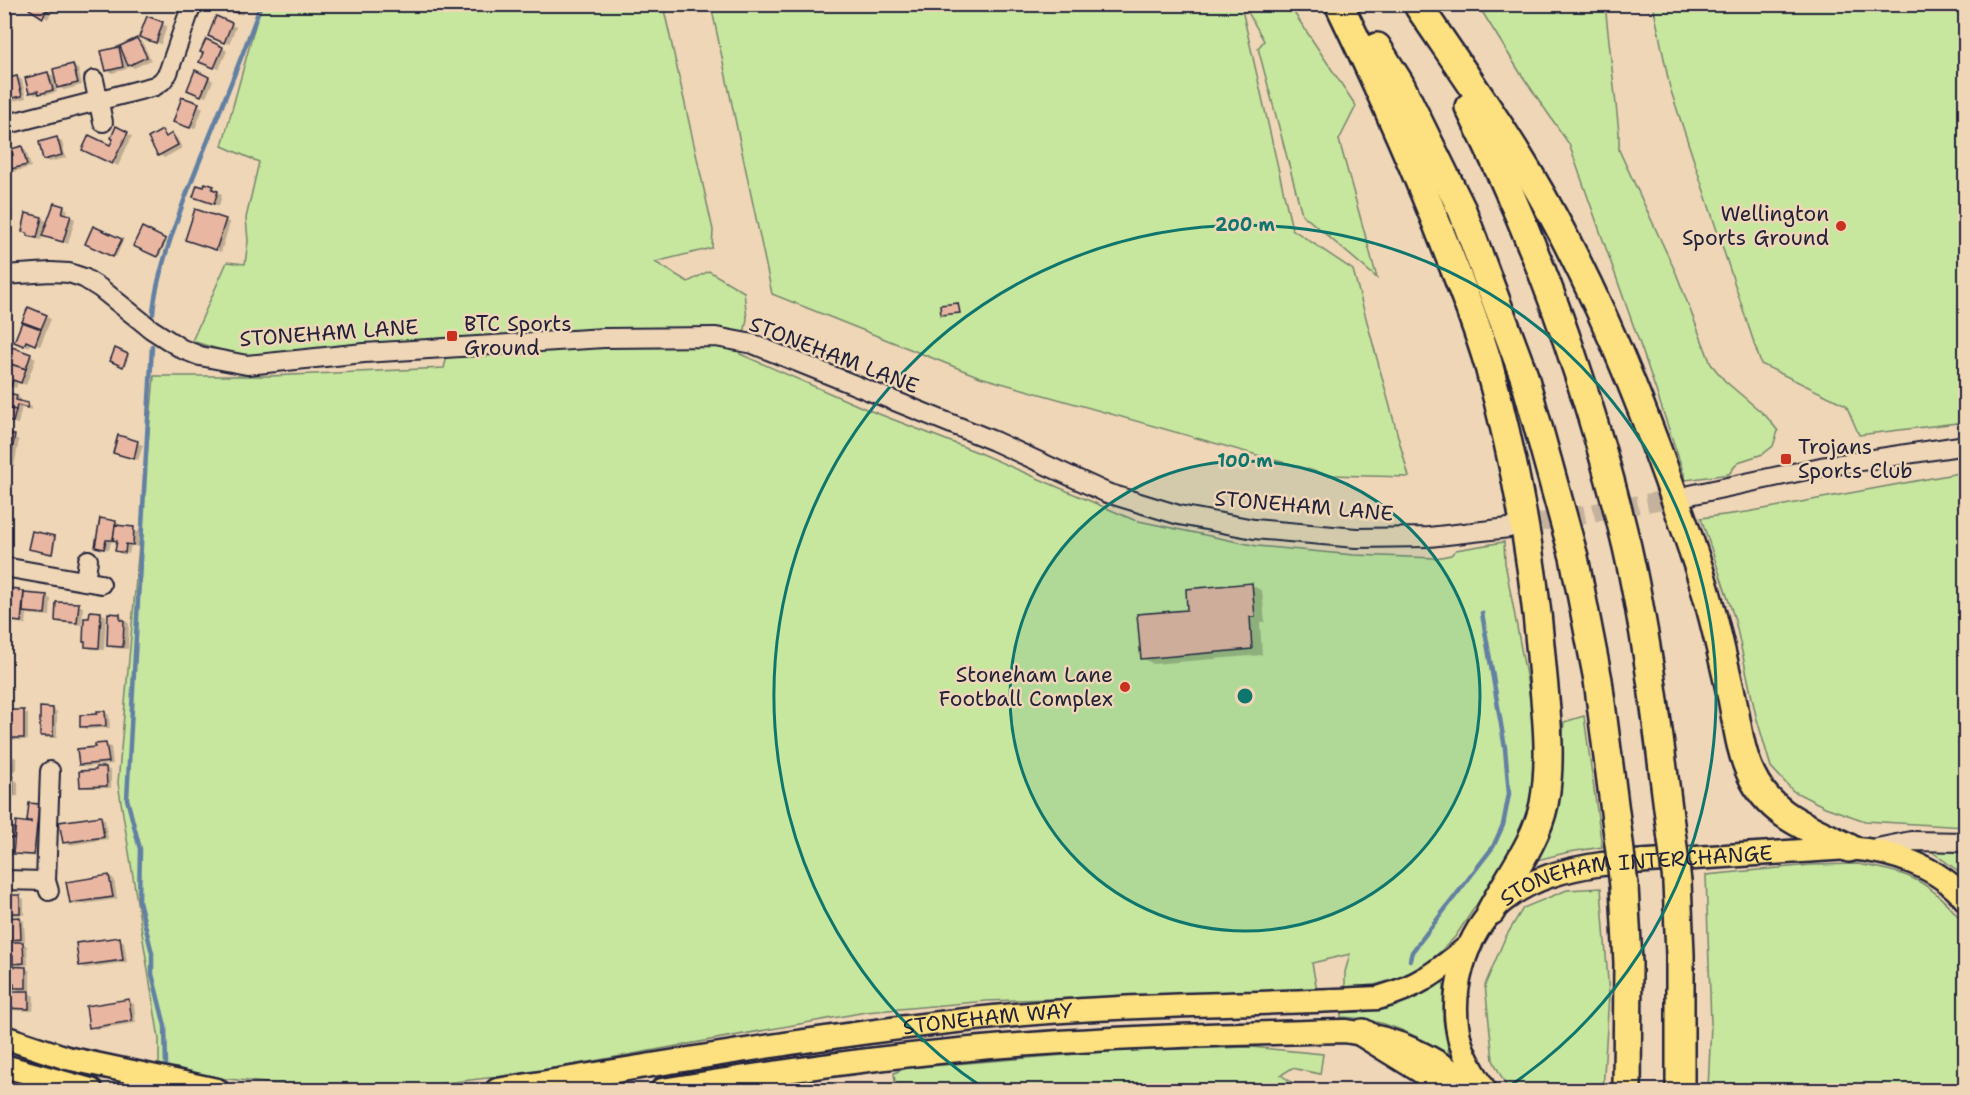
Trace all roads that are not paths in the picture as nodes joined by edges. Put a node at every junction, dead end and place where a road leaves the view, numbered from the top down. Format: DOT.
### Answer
graph roads {
  1 [pos="192,4"];
  2 [pos="1339,4"];
  3 [pos="1351,4"];
  4 [pos="1418,6"];
  5 [pos="94,80"];
  6 [pos="98,101"];
  7 [pos="103,122"];
  8 [pos="4,125"];
  9 [pos="4,275"];
  10 [pos="1965,445"];
  11 [pos="1690,495"];
  12 [pos="1509,528"];
  13 [pos="88,560"];
  14 [pos="4,567"];
  15 [pos="50,771"];
  16 [pos="1965,842"];
  17 [pos="1860,848"];
  18 [pos="4,880"];
  19 [pos="1965,900"];
  20 [pos="1491,911"];
  21 [pos="1470,945"];
  22 [pos="1363,1034"];
  23 [pos="4,1037"];
  24 [pos="4,1066"];
  25 [pos="91,1090"];
  26 [pos="217,1090"];
  27 [pos="496,1090"];
  28 [pos="662,1090"];
  29 [pos="1447,1090"];
  30 [pos="1480,1090"];
  31 [pos="1485,1090"];
  32 [pos="1627,1090"];
  33 [pos="1680,1090"];
  1 -- 6 [label="street"];
  2 -- 20 [label="highway"];
  3 -- 32 [label="highway, bridge"];
  4 -- 17 [label="highway"];
  4 -- 33 [label="highway, bridge"];
  5 -- 6 [label="street"];
  6 -- 7 [label="street"];
  6 -- 8 [label="street"];
  9 -- 12 [label="street, STONEHAM LANE"];
  10 -- 11 [label="street"];
  13 -- 14 [label="street"];
  15 -- 18 [label="street"];
  16 -- 17 [label="street"];
  17 -- 19 [label="main road, STONEHAM INTERCHANGE"];
  17 -- 20 [label="main road, STONEHAM INTERCHANGE"];
  20 -- 21 [label="main road, STONEHAM INTERCHANGE"];
  21 -- 27 [label="main road, STONEHAM WAY"];
  21 -- 31 [label="main road, STONEHAM INTERCHANGE"];
  22 -- 28 [label="main road, STONEHAM WAY"];
  22 -- 29 [label="highway"];
  22 -- 30 [label="main road, STONEHAM WAY"];
  23 -- 26 [label="main road"];
  24 -- 25 [label="main road"];
}
